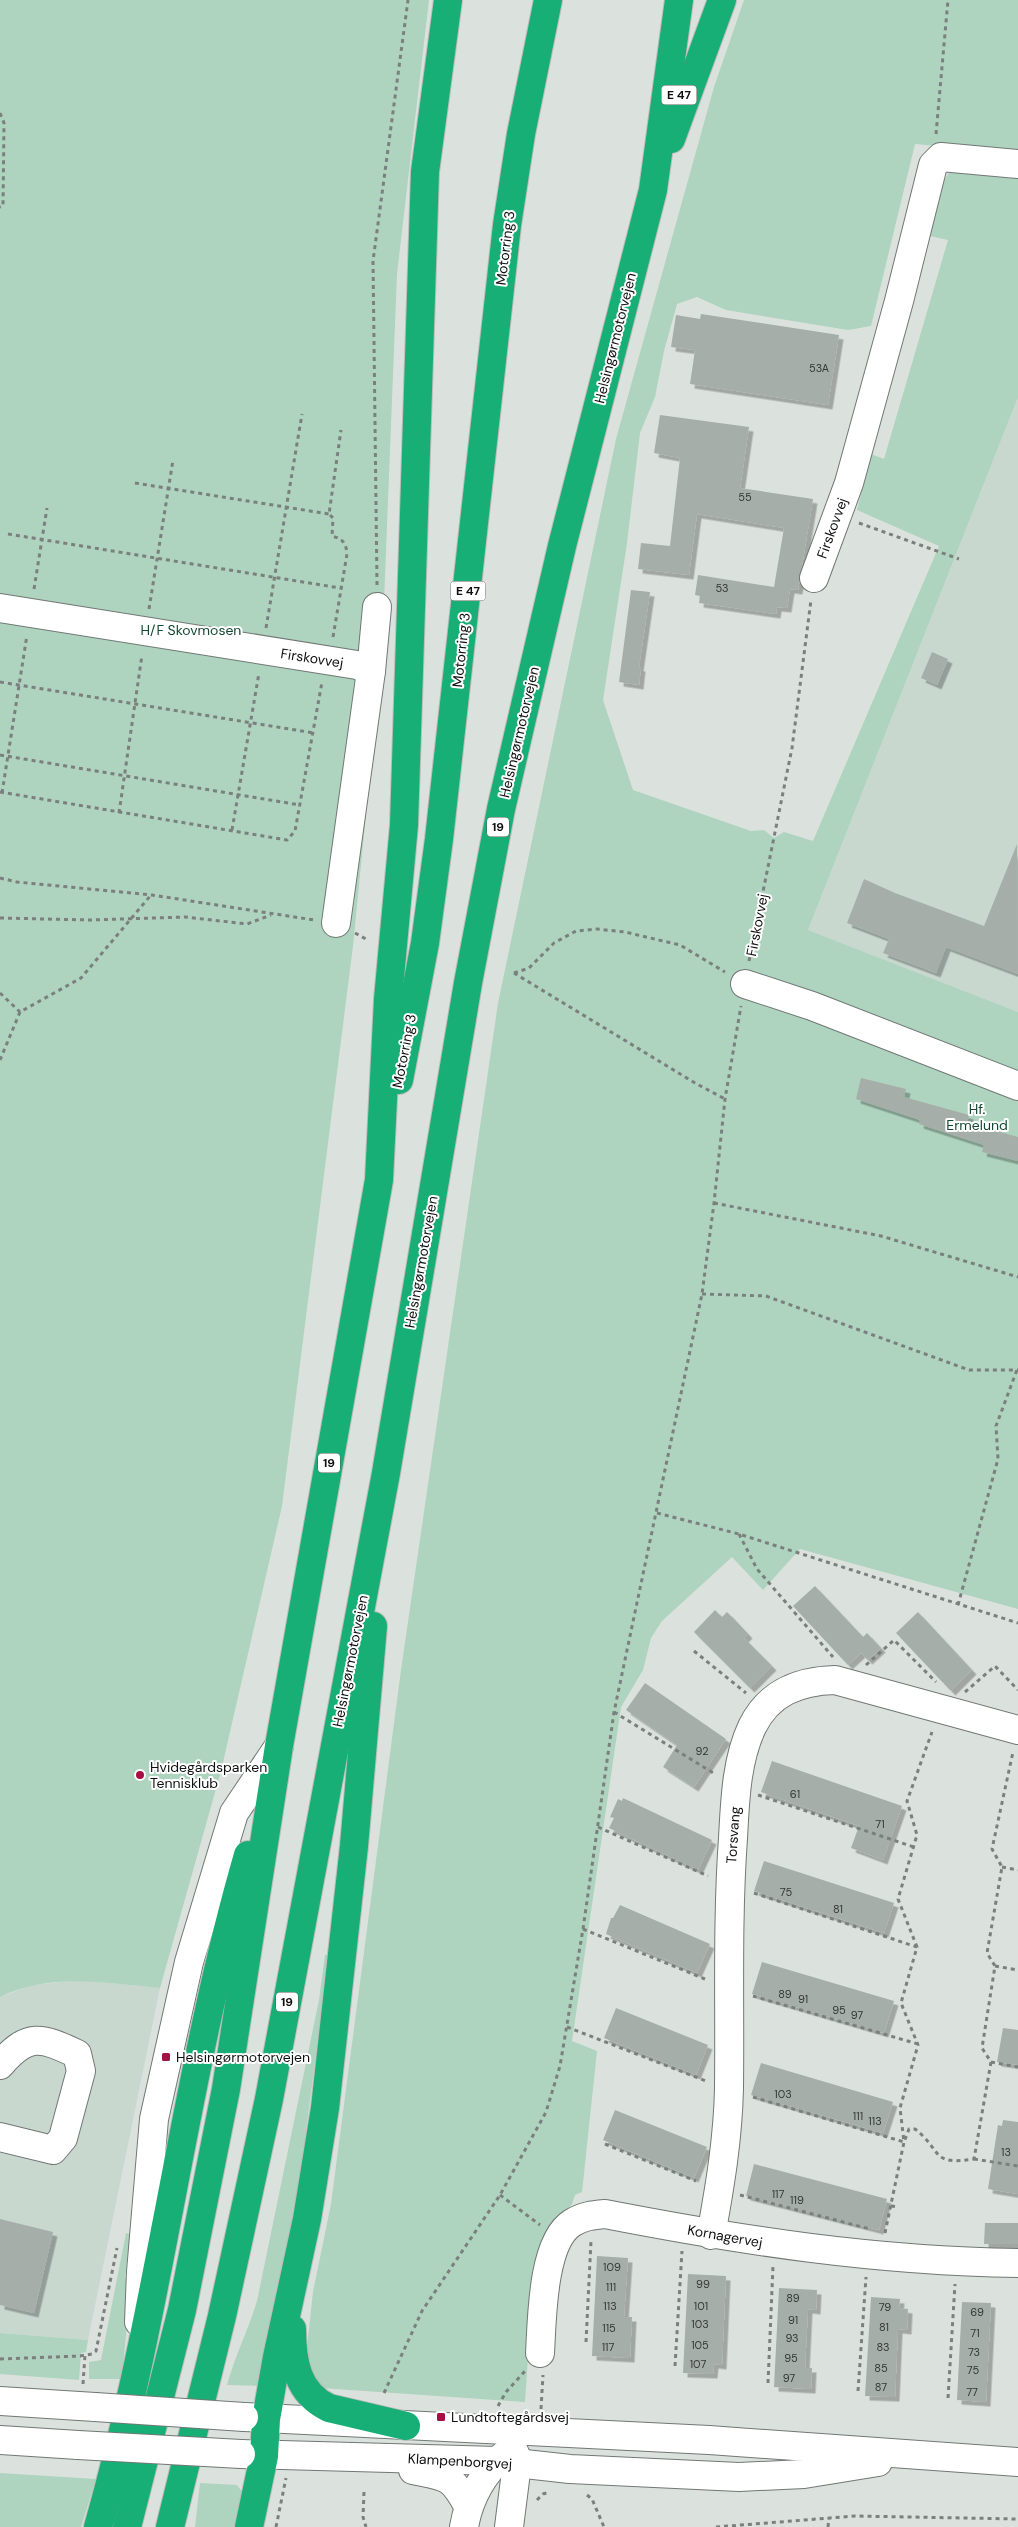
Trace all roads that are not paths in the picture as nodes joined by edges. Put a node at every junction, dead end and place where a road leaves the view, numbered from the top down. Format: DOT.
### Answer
graph roads {
  1 [pos="448,0"];
  2 [pos="548,0"];
  3 [pos="679,0"];
  4 [pos="705,0"];
  5 [pos="722,0"];
  6 [pos="1018,164"];
  7 [pos="653,190"];
  8 [pos="814,578"];
  9 [pos="377,607"];
  10 [pos="0,608"];
  11 [pos="372,672"];
  12 [pos="336,923"];
  13 [pos="745,984"];
  14 [pos="1018,1086"];
  15 [pos="379,1180"];
  16 [pos="386,1473"];
  17 [pos="1018,1730"];
  18 [pos="279,1746"];
  19 [pos="0,2065"];
  20 [pos="0,2138"];
  21 [pos="711,2234"];
  22 [pos="1018,2264"];
  23 [pos="292,2292"];
  24 [pos="540,2353"];
  25 [pos="0,2401"];
  26 [pos="406,2426"];
  27 [pos="493,2428"];
  28 [pos="538,2431"];
  29 [pos="250,2436"];
  30 [pos="0,2440"];
  31 [pos="918,2455"];
  32 [pos="357,2458"];
  33 [pos="509,2458"];
  34 [pos="1018,2462"];
  35 [pos="466,2516"];
  36 [pos="98,2527"];
  37 [pos="127,2527"];
  38 [pos="170,2527"];
  39 [pos="249,2527"];
  40 [pos="510,2527"];
  1 -- 15 [label="highway, 19"];
  2 -- 15 [label="highway, Motorring 3 / E 47"];
  3 -- 7 [label="highway, Helsingørmotorvejen / 19"];
  4 -- 7 [label="highway, E 47"];
  5 -- 7 [label="highway"];
  6 -- 8 [label="street, Firskovvej"];
  7 -- 16 [label="highway, Helsingørmotorvejen / 19"];
  9 -- 11 [label="street"];
  10 -- 11 [label="street, Firskovvej"];
  11 -- 12 [label="street"];
  13 -- 14 [label="street"];
  15 -- 18 [label="highway, 19"];
  16 -- 23 [label="highway"];
  16 -- 38 [label="highway, Helsingørmotorvejen / 19"];
  17 -- 21 [label="street, Torsvang"];
  18 -- 36 [label="highway"];
  18 -- 37 [label="highway, 19"];
  19 -- 20 [label="street"];
  21 -- 22 [label="street, Kornagervej"];
  21 -- 24 [label="street, Kornagervej"];
  23 -- 26 [label="highway"];
  23 -- 29 [label="highway"];
  25 -- 29 [label="street, Klampenborgvej, bridge"];
  26 -- 27 [label="street, Klampenborgvej"];
  26 -- 29 [label="street, Klampenborgvej"];
  27 -- 28 [label="street, Klampenborgvej"];
  27 -- 33 [label="street"];
  28 -- 31 [label="street, Klampenborgvej"];
  28 -- 33 [label="street"];
  29 -- 30 [label="street, Klampenborgvej, bridge"];
  29 -- 32 [label="street, Klampenborgvej"];
  29 -- 39 [label="highway"];
  31 -- 33 [label="street, Klampenborgvej"];
  31 -- 34 [label="street, Klampenborgvej"];
  32 -- 33 [label="street, Klampenborgvej"];
  32 -- 35 [label="street"];
  33 -- 35 [label="street"];
  33 -- 40 [label="street"];
}
